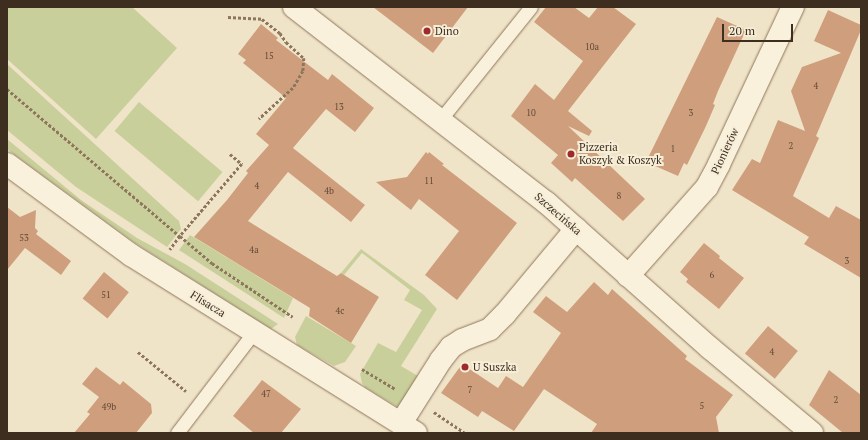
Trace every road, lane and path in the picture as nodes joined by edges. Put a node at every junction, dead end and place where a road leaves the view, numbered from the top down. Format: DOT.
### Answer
graph roads {
  1 [pos="294,7"];
  2 [pos="531,7"];
  3 [pos="793,7"];
  4 [pos="228,17"];
  5 [pos="7,89"];
  6 [pos="259,120"];
  7 [pos="440,120"];
  8 [pos="230,154"];
  9 [pos="7,164"];
  10 [pos="576,229"];
  11 [pos="180,236"];
  12 [pos="170,250"];
  13 [pos="628,276"];
  14 [pos="294,317"];
  15 [pos="254,332"];
  16 [pos="138,352"];
  17 [pos="192,395"];
  18 [pos="408,428"];
  19 [pos="177,433"];
  20 [pos="812,433"];
  1 -- 7 [label="street, Szczecińska"];
  2 -- 7 [label="lane"];
  3 -- 13 [label="street, Pionierów"];
  4 -- 6 [label="path"];
  5 -- 11 [label="path"];
  7 -- 10 [label="street, Szczecińska"];
  8 -- 11 [label="path"];
  9 -- 15 [label="street, Flisacza"];
  10 -- 13 [label="street, Szczecińska"];
  10 -- 18 [label="street"];
  11 -- 12 [label="path"];
  11 -- 14 [label="path"];
  13 -- 20 [label="street, Szczecińska"];
  15 -- 18 [label="street, Flisacza"];
  15 -- 19 [label="lane"];
  16 -- 17 [label="path"];
}
